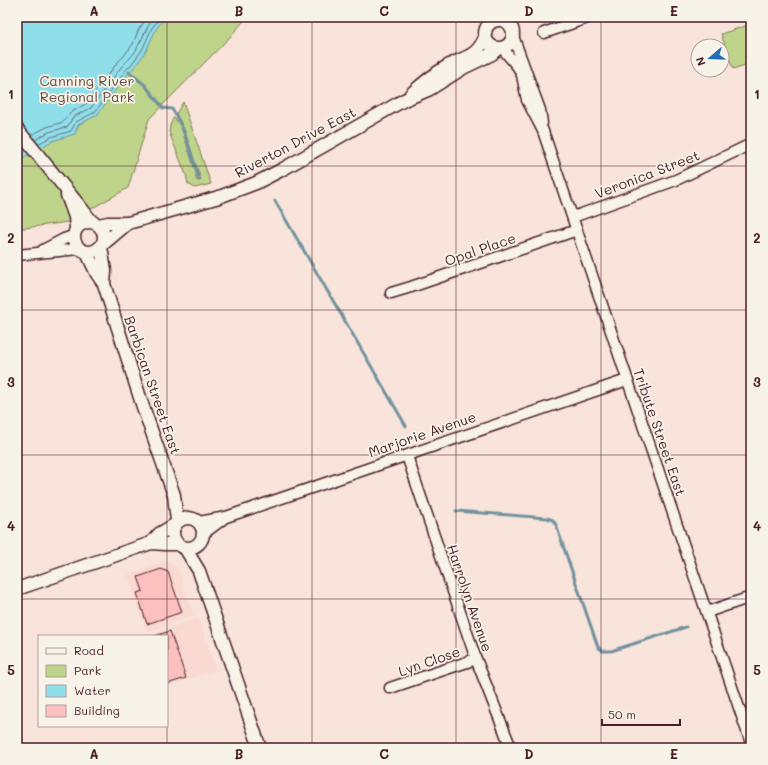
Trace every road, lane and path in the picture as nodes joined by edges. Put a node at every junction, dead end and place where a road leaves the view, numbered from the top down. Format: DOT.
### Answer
graph roads {
  1 [pos="590,17"];
  2 [pos="502,19"];
  3 [pos="544,33"];
  4 [pos="513,36"];
  5 [pos="485,37"];
  6 [pos="500,48"];
  7 [pos="404,100"];
  8 [pos="17,129"];
  9 [pos="543,131"];
  10 [pos="751,144"];
  11 [pos="64,188"];
  12 [pos="573,217"];
  13 [pos="94,223"];
  14 [pos="128,223"];
  15 [pos="577,230"];
  16 [pos="75,232"];
  17 [pos="102,246"];
  18 [pos="83,251"];
  19 [pos="39,252"];
  20 [pos="17,254"];
  21 [pos="104,284"];
  22 [pos="392,293"];
  23 [pos="627,380"];
  24 [pos="407,456"];
  25 [pos="174,495"];
  26 [pos="176,523"];
  27 [pos="198,529"];
  28 [pos="151,543"];
  29 [pos="181,546"];
  30 [pos="199,571"];
  31 [pos="17,589"];
  32 [pos="751,597"];
  33 [pos="707,612"];
  34 [pos="476,660"];
  35 [pos="390,688"];
  36 [pos="751,743"];
  37 [pos="260,748"];
  38 [pos="511,748"];
  1 -- 3 [label="street"];
  2 -- 4 [label="street, Riverton Drive East"];
  2 -- 5 [label="street, Riverton Drive East"];
  4 -- 6 [label="street, Riverton Drive East"];
  4 -- 9 [label="street, Tribute Street East"];
  5 -- 6 [label="street"];
  5 -- 7 [label="street, Riverton Drive East"];
  6 -- 7 [label="street, Riverton Drive East"];
  6 -- 9 [label="street, Tribute Street East"];
  7 -- 14 [label="street, Riverton Drive East"];
  8 -- 11 [label="street"];
  9 -- 12 [label="street, Tribute Street East"];
  10 -- 12 [label="street, Veronica Street"];
  11 -- 13 [label="street"];
  11 -- 16 [label="street"];
  12 -- 15 [label="street, Tribute Street East"];
  13 -- 14 [label="street, Riverton Drive East"];
  13 -- 16 [label="street, Riverton Drive East"];
  13 -- 17 [label="street"];
  14 -- 17 [label="street, Riverton Drive East"];
  15 -- 22 [label="street, Opal Place"];
  15 -- 23 [label="street, Tribute Street East"];
  16 -- 18 [label="street"];
  16 -- 19 [label="street, Riverton Drive East"];
  17 -- 18 [label="street, Riverton Drive East"];
  17 -- 21 [label="street, Barbican Street East"];
  18 -- 19 [label="street, Riverton Drive East"];
  18 -- 21 [label="street, Barbican Street East"];
  19 -- 20 [label="street, Riverton Drive East"];
  21 -- 25 [label="street, Barbican Street East"];
  23 -- 24 [label="street, Marjorie Avenue"];
  23 -- 33 [label="street, Tribute Street East"];
  24 -- 27 [label="street, Marjorie Avenue"];
  24 -- 34 [label="street, Harrolyn Avenue"];
  25 -- 26 [label="street, Barbican Street East"];
  25 -- 27 [label="street, Barbican Street East"];
  26 -- 27 [label="street, Marjorie Avenue"];
  26 -- 28 [label="street, Marjorie Avenue"];
  26 -- 29 [label="street"];
  27 -- 29 [label="street, Marjorie Avenue"];
  27 -- 30 [label="street"];
  28 -- 29 [label="street, Marjorie Avenue"];
  28 -- 31 [label="street, Marjorie Avenue"];
  29 -- 30 [label="street"];
  30 -- 37 [label="street"];
  32 -- 33 [label="street"];
  33 -- 36 [label="street, Tribute Street East"];
  34 -- 35 [label="street, Lyn Close"];
  34 -- 38 [label="street, Harrolyn Avenue"];
}
